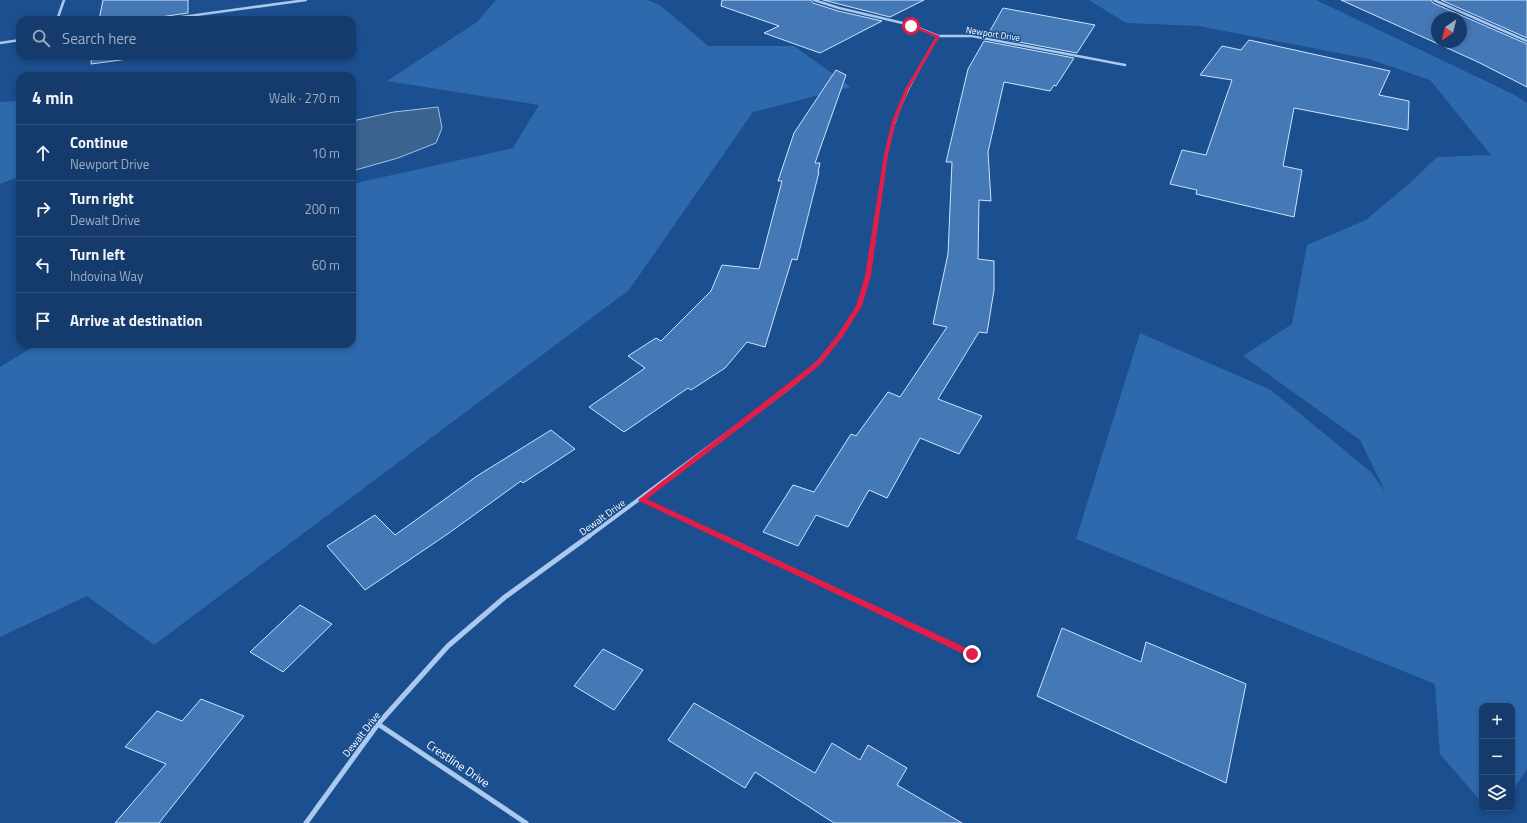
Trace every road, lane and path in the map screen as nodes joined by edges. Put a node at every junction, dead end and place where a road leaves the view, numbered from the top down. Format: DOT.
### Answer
graph roads {
  1 [pos="64,0"];
  2 [pos="306,0"];
  3 [pos="814,0"];
  4 [pos="1434,0"];
  5 [pos="58,16"];
  6 [pos="189,16"];
  7 [pos="938,36"];
  8 [pos="1527,40"];
  9 [pos="16,41"];
  10 [pos="0,43"];
  11 [pos="1124,65"];
  12 [pos="641,500"];
  13 [pos="972,654"];
  14 [pos="378,724"];
  15 [pos="306,823"];
  16 [pos="526,823"];
  1 -- 5 [label="street"];
  2 -- 6 [label="street"];
  3 -- 7 [label="street, Newport Drive"];
  4 -- 8 [label="street"];
  7 -- 11 [label="street, Newport Drive"];
  7 -- 12 [label="street, Dewalt Drive"];
  9 -- 10 [label="street"];
  12 -- 13 [label="lane"];
  12 -- 14 [label="street, Dewalt Drive"];
  14 -- 15 [label="street, Dewalt Drive"];
  14 -- 16 [label="street, Crestline Drive"];
}
